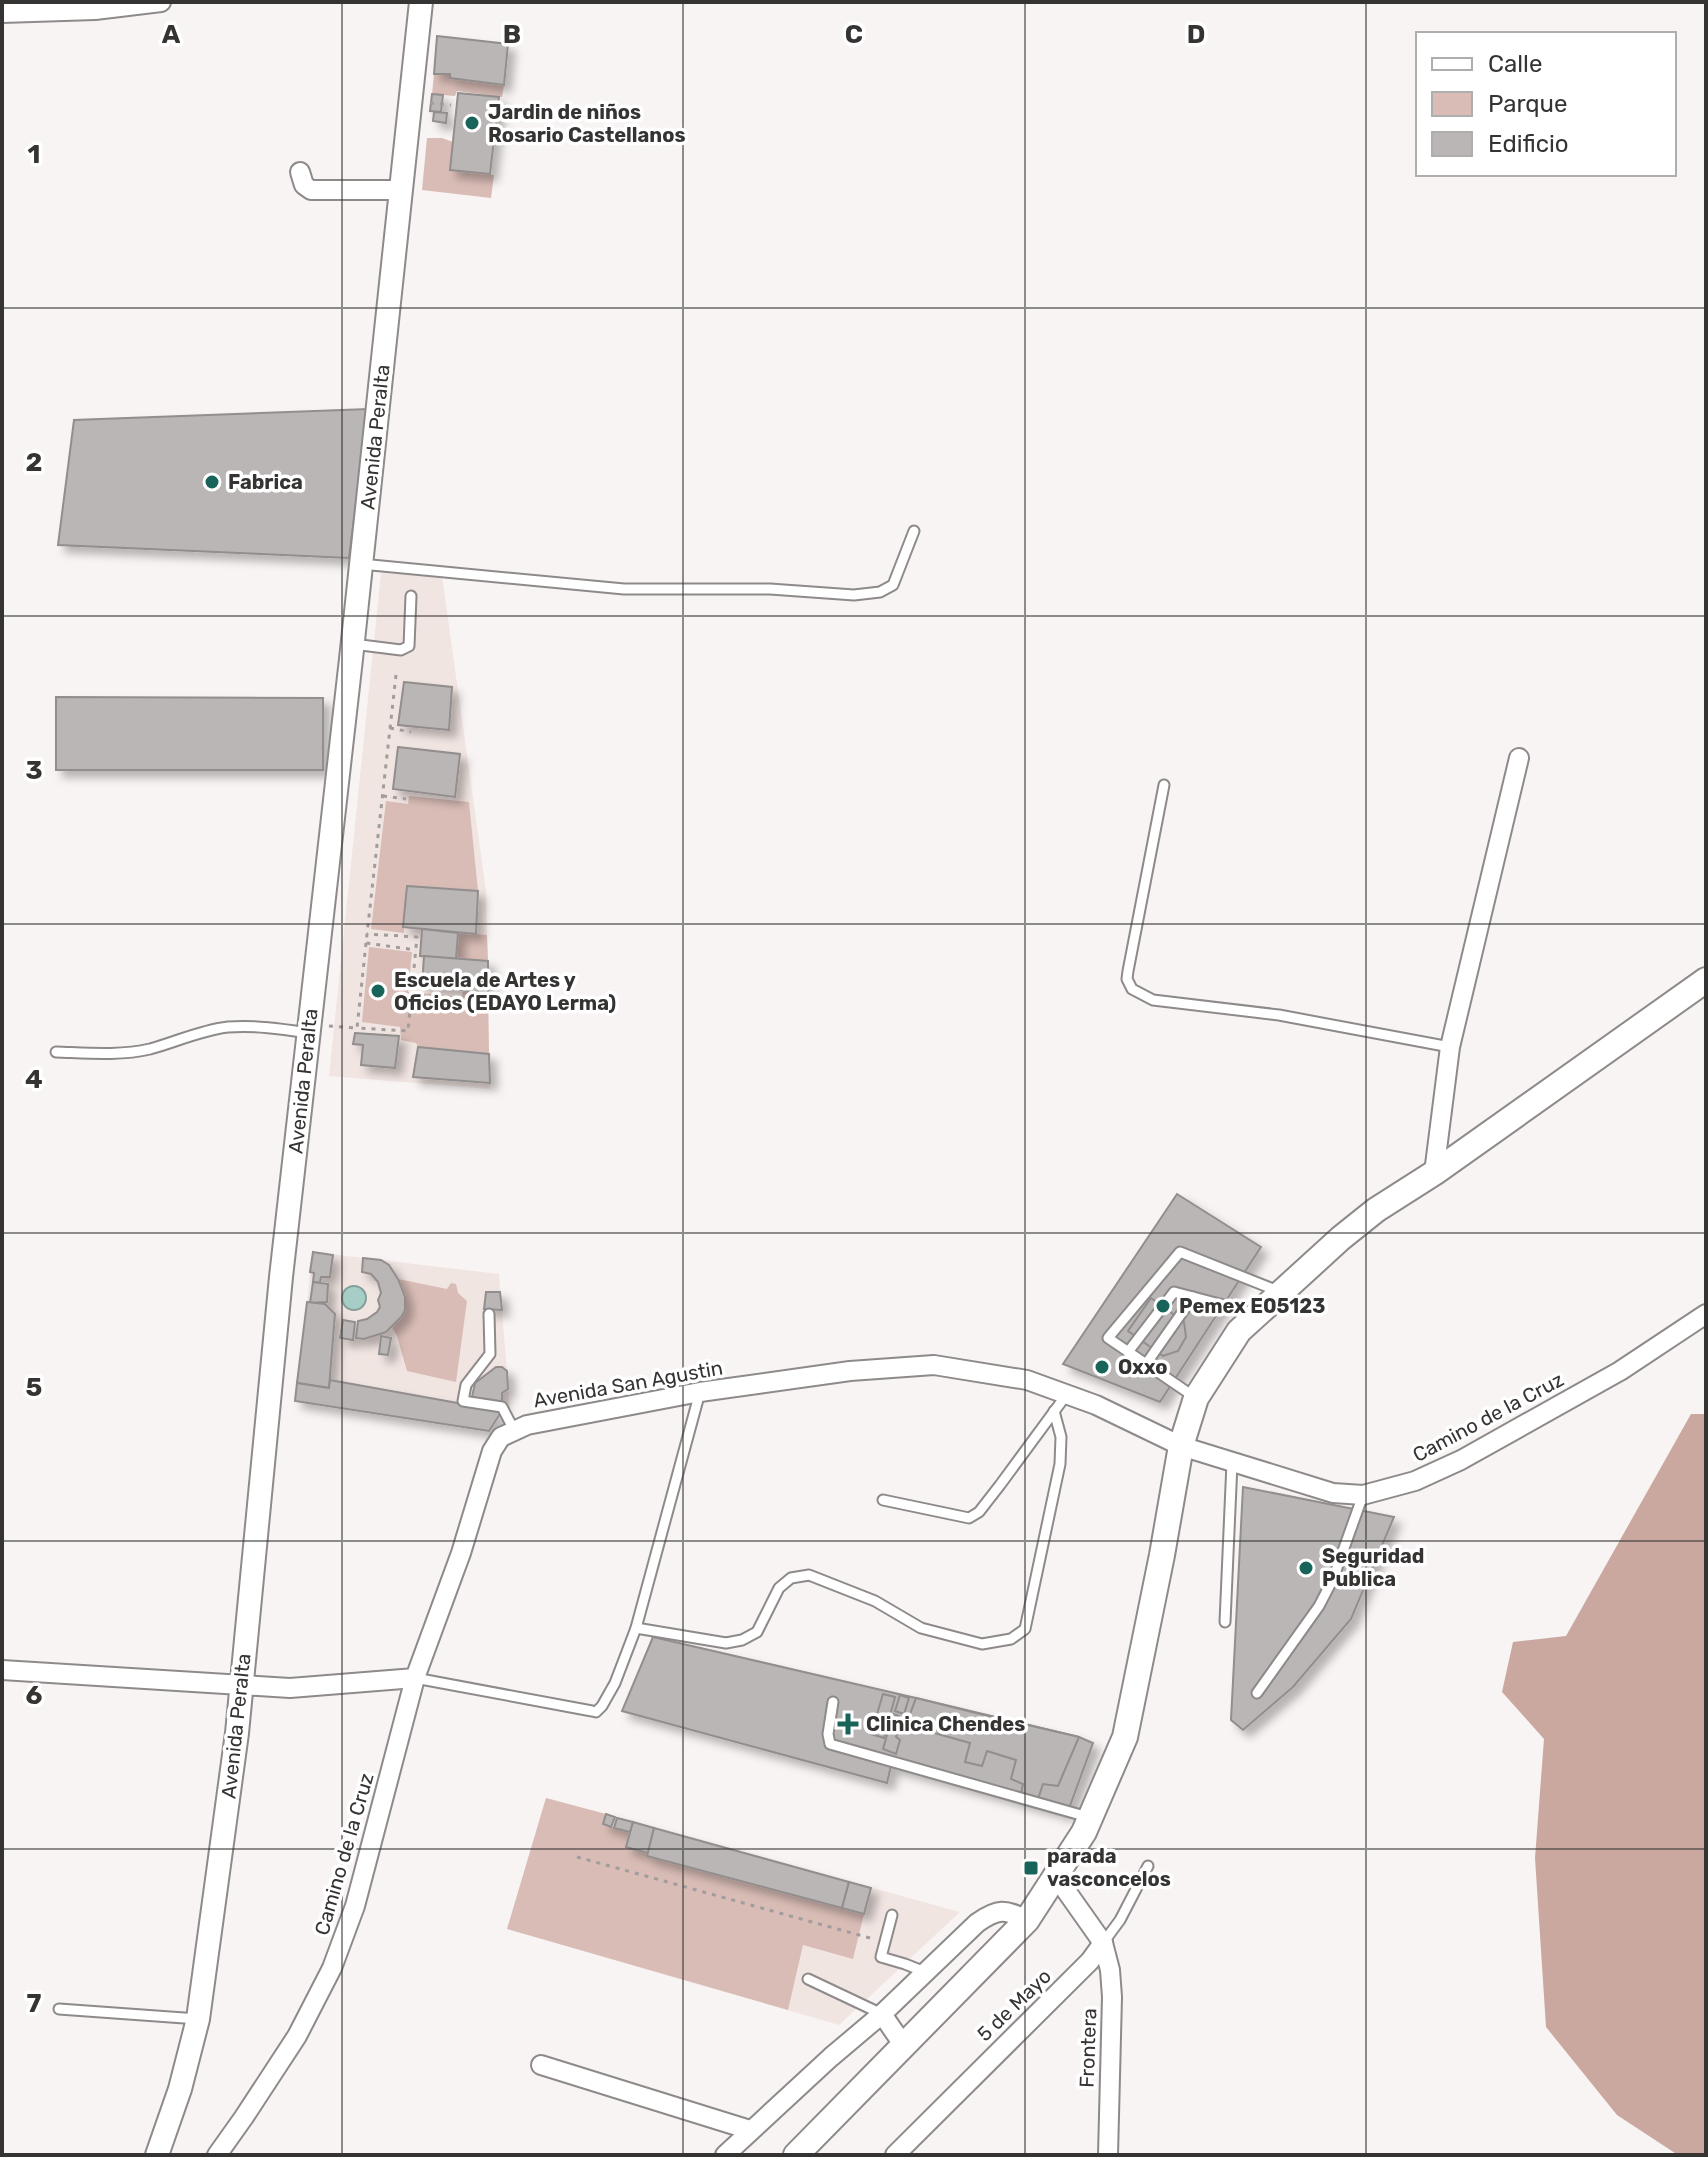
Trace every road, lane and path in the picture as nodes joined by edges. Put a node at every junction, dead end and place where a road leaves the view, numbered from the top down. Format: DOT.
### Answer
graph roads {
  1 [pos="161,2"];
  2 [pos="421,2"];
  3 [pos="2,13"];
  4 [pos="300,172"];
  5 [pos="401,190"];
  6 [pos="914,531"];
  7 [pos="361,564"];
  8 [pos="411,596"];
  9 [pos="353,644"];
  10 [pos="396,675"];
  11 [pos="390,728"];
  12 [pos="411,732"];
  13 [pos="1519,758"];
  14 [pos="1164,785"];
  15 [pos="383,796"];
  16 [pos="406,799"];
  17 [pos="366,933"];
  18 [pos="383,936"];
  19 [pos="400,937"];
  20 [pos="366,943"];
  21 [pos="382,945"];
  22 [pos="398,947"];
  23 [pos="416,950"];
  24 [pos="1706,980"];
  25 [pos="357,1028"];
  26 [pos="309,1029"];
  27 [pos="1450,1047"];
  28 [pos="56,1052"];
  29 [pos="1434,1173"];
  30 [pos="1281,1292"];
  31 [pos="1193,1297"];
  32 [pos="489,1314"];
  33 [pos="1257,1314"];
  34 [pos="1706,1314"];
  35 [pos="1128,1352"];
  36 [pos="1146,1364"];
  37 [pos="700,1392"];
  38 [pos="1067,1394"];
  39 [pos="1196,1398"];
  40 [pos="1054,1411"];
  41 [pos="514,1430"];
  42 [pos="1181,1446"];
  43 [pos="1232,1463"];
  44 [pos="1363,1495"];
  45 [pos="883,1500"];
  46 [pos="1225,1622"];
  47 [pos="636,1628"];
  48 [pos="2,1670"];
  49 [pos="415,1678"];
  50 [pos="240,1684"];
  51 [pos="1257,1693"];
  52 [pos="833,1702"];
  53 [pos="1092,1818"];
  54 [pos="577,1857"];
  55 [pos="1148,1866"];
  56 [pos="1055,1875"];
  57 [pos="892,1915"];
  58 [pos="1027,1920"];
  59 [pos="1103,1943"];
  60 [pos="885,1944"];
  61 [pos="925,1972"];
  62 [pos="808,1979"];
  63 [pos="59,2009"];
  64 [pos="882,2014"];
  65 [pos="198,2019"];
  66 [pos="904,2046"];
  67 [pos="541,2065"];
  68 [pos="750,2130"];
  69 [pos="157,2155"];
  70 [pos="217,2155"];
  71 [pos="725,2155"];
  72 [pos="796,2155"];
  73 [pos="895,2155"];
  74 [pos="1108,2155"];
  1 -- 3 [label="street"];
  2 -- 5 [label="street, Avenida Peralta"];
  4 -- 5 [label="street"];
  5 -- 7 [label="street, Avenida Peralta"];
  6 -- 7 [label="lane"];
  7 -- 9 [label="street, Avenida Peralta"];
  8 -- 9 [label="lane"];
  9 -- 26 [label="street, Avenida Peralta"];
  10 -- 11 [label="path"];
  11 -- 12 [label="path"];
  11 -- 15 [label="path"];
  13 -- 27 [label="street"];
  14 -- 27 [label="lane"];
  15 -- 16 [label="path"];
  15 -- 17 [label="path"];
  17 -- 18 [label="path"];
  17 -- 20 [label="path"];
  18 -- 19 [label="path"];
  18 -- 21 [label="path"];
  19 -- 22 [label="path"];
  19 -- 23 [label="path"];
  20 -- 21 [label="path"];
  20 -- 25 [label="path"];
  21 -- 22 [label="path"];
  22 -- 23 [label="path"];
  23 -- 25 [label="path"];
  24 -- 29 [label="main road"];
  25 -- 26 [label="path"];
  26 -- 28 [label="lane"];
  26 -- 50 [label="street, Avenida Peralta"];
  27 -- 29 [label="street"];
  29 -- 30 [label="main road"];
  30 -- 33 [label="main road"];
  30 -- 35 [label="lane"];
  31 -- 33 [label="lane"];
  31 -- 35 [label="lane"];
  31 -- 36 [label="lane"];
  32 -- 41 [label="lane"];
  33 -- 39 [label="main road"];
  34 -- 44 [label="street, Camino de la Cruz"];
  35 -- 36 [label="lane"];
  36 -- 39 [label="lane"];
  37 -- 38 [label="street, Avenida San Agustin"];
  37 -- 41 [label="street, Avenida San Agustin"];
  37 -- 47 [label="lane"];
  38 -- 40 [label="lane"];
  38 -- 42 [label="street, Avenida San Agustin"];
  39 -- 42 [label="main road"];
  40 -- 45 [label="lane"];
  40 -- 47 [label="lane"];
  41 -- 49 [label="street, Avenida San Agustin"];
  42 -- 43 [label="street, Camino de la Cruz"];
  42 -- 53 [label="main road"];
  43 -- 44 [label="street, Camino de la Cruz"];
  43 -- 46 [label="lane"];
  44 -- 51 [label="lane"];
  47 -- 49 [label="lane"];
  48 -- 50 [label="street"];
  49 -- 50 [label="street"];
  49 -- 70 [label="street, Camino de la Cruz"];
  50 -- 65 [label="street, Avenida Peralta"];
  52 -- 53 [label="lane"];
  53 -- 56 [label="main road"];
  54 -- 60 [label="path"];
  55 -- 59 [label="lane"];
  56 -- 58 [label="main road"];
  56 -- 59 [label="street"];
  57 -- 60 [label="lane"];
  58 -- 61 [label="street"];
  58 -- 66 [label="main road"];
  59 -- 73 [label="street, 5 de Mayo"];
  59 -- 74 [label="street, Frontera"];
  60 -- 61 [label="lane"];
  61 -- 64 [label="street"];
  62 -- 64 [label="lane"];
  63 -- 65 [label="lane"];
  64 -- 66 [label="street"];
  64 -- 68 [label="street"];
  65 -- 69 [label="street, Avenida Peralta"];
  66 -- 72 [label="main road"];
  67 -- 68 [label="street"];
  68 -- 71 [label="street"];
}
